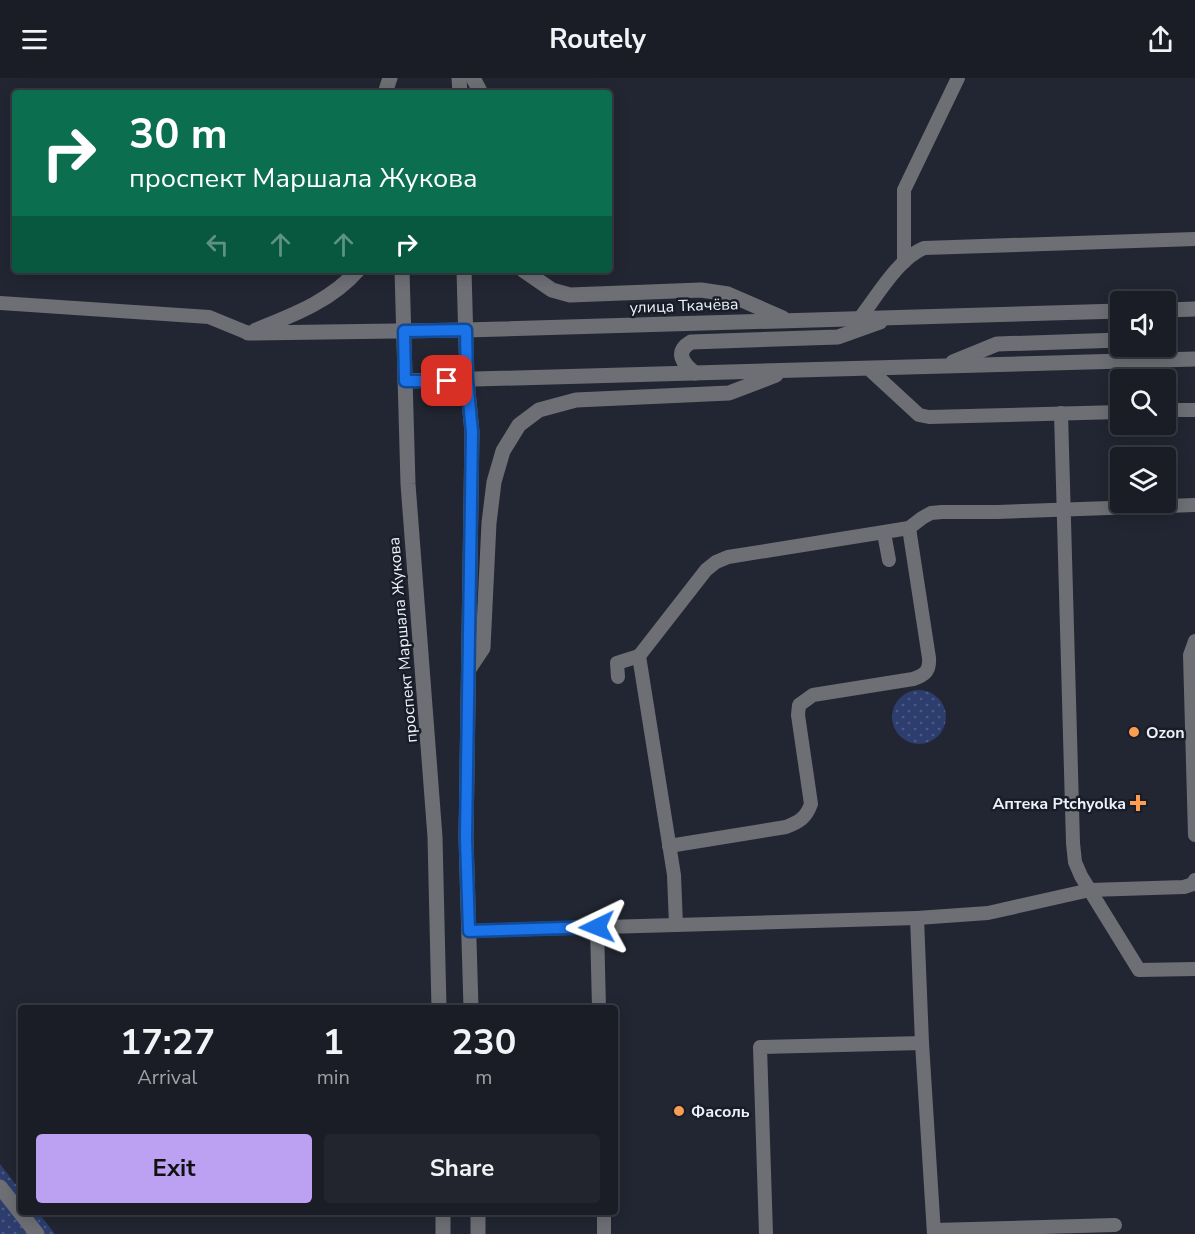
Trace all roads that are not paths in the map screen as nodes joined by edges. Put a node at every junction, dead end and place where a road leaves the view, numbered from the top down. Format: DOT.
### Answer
graph roads {
  1 [pos="958,78"];
  2 [pos="1195,239"];
  3 [pos="904,262"];
  4 [pos="355,273"];
  5 [pos="402,273"];
  6 [pos="464,273"];
  7 [pos="527,273"];
  8 [pos="0,303"];
  9 [pos="1176,309"];
  10 [pos="1195,309"];
  11 [pos="1110,311"];
  12 [pos="894,317"];
  13 [pos="860,318"];
  14 [pos="788,320"];
  15 [pos="466,330"];
  16 [pos="404,331"];
  17 [pos="248,333"];
  18 [pos="1110,340"];
  19 [pos="1195,359"];
  20 [pos="945,366"];
  21 [pos="868,368"];
  22 [pos="787,371"];
  23 [pos="695,373"];
  24 [pos="467,380"];
  25 [pos="405,381"];
  26 [pos="1176,410"];
  27 [pos="1195,410"];
  28 [pos="1110,412"];
  29 [pos="1061,413"];
  30 [pos="1195,505"];
  31 [pos="1064,508"];
  32 [pos="909,528"];
  33 [pos="884,533"];
  34 [pos="889,560"];
  35 [pos="1195,641"];
  36 [pos="639,656"];
  37 [pos="469,669"];
  38 [pos="618,676"];
  39 [pos="1195,835"];
  40 [pos="669,846"];
  41 [pos="1195,880"];
  42 [pos="1090,890"];
  43 [pos="917,918"];
  44 [pos="676,925"];
  45 [pos="597,927"];
  46 [pos="469,931"];
  47 [pos="1195,969"];
  48 [pos="439,1005"];
  49 [pos="471,1005"];
  50 [pos="599,1005"];
  51 [pos="922,1043"];
  52 [pos="0,1187"];
  53 [pos="18,1210"];
  54 [pos="22,1215"];
  55 [pos="443,1215"];
  56 [pos="478,1215"];
  57 [pos="604,1215"];
  58 [pos="1115,1225"];
  59 [pos="934,1232"];
  60 [pos="37,1234"];
  61 [pos="443,1234"];
  62 [pos="478,1234"];
  63 [pos="604,1234"];
  64 [pos="765,1234"];
  1 -- 3 [label="lane"];
  2 -- 3 [label="lane"];
  3 -- 13 [label="lane"];
  4 -- 17 [label="street"];
  5 -- 16 [label="street, проспект Маршала Жукова"];
  6 -- 15 [label="street"];
  7 -- 14 [label="street"];
  8 -- 17 [label="lane"];
  9 -- 10 [label="street"];
  11 -- 12 [label="street, улица Ткачёва"];
  12 -- 13 [label="street, улица Ткачёва"];
  12 -- 23 [label="street"];
  13 -- 14 [label="street, улица Ткачёва"];
  14 -- 15 [label="street, улица Ткачёва"];
  15 -- 16 [label="street, улица Ткачёва"];
  15 -- 24 [label="street"];
  16 -- 17 [label="street, улица Ткачёва"];
  16 -- 25 [label="street, проспект Маршала Жукова"];
  18 -- 20 [label="street"];
  19 -- 20 [label="street"];
  20 -- 21 [label="street"];
  21 -- 22 [label="street"];
  21 -- 29 [label="lane"];
  22 -- 23 [label="street"];
  22 -- 37 [label="street"];
  23 -- 24 [label="street"];
  24 -- 25 [label="street"];
  24 -- 37 [label="street"];
  25 -- 48 [label="street, проспект Маршала Жукова"];
  26 -- 27 [label="lane"];
  28 -- 29 [label="lane"];
  29 -- 31 [label="lane"];
  30 -- 31 [label="lane"];
  31 -- 32 [label="lane"];
  31 -- 42 [label="lane"];
  32 -- 33 [label="lane"];
  32 -- 40 [label="lane"];
  33 -- 34 [label="lane"];
  33 -- 36 [label="lane"];
  35 -- 39 [label="lane"];
  36 -- 38 [label="lane"];
  36 -- 40 [label="lane"];
  37 -- 46 [label="street"];
  40 -- 44 [label="lane"];
  41 -- 42 [label="lane"];
  42 -- 43 [label="lane"];
  42 -- 47 [label="lane"];
  43 -- 44 [label="lane"];
  43 -- 51 [label="lane"];
  44 -- 45 [label="lane"];
  45 -- 46 [label="lane"];
  45 -- 50 [label="lane"];
  46 -- 49 [label="street"];
  51 -- 59 [label="lane"];
  51 -- 64 [label="lane"];
  52 -- 53 [label="street"];
  54 -- 60 [label="street"];
  55 -- 61 [label="street"];
  56 -- 62 [label="street"];
  57 -- 63 [label="lane"];
  58 -- 59 [label="lane"];
}
